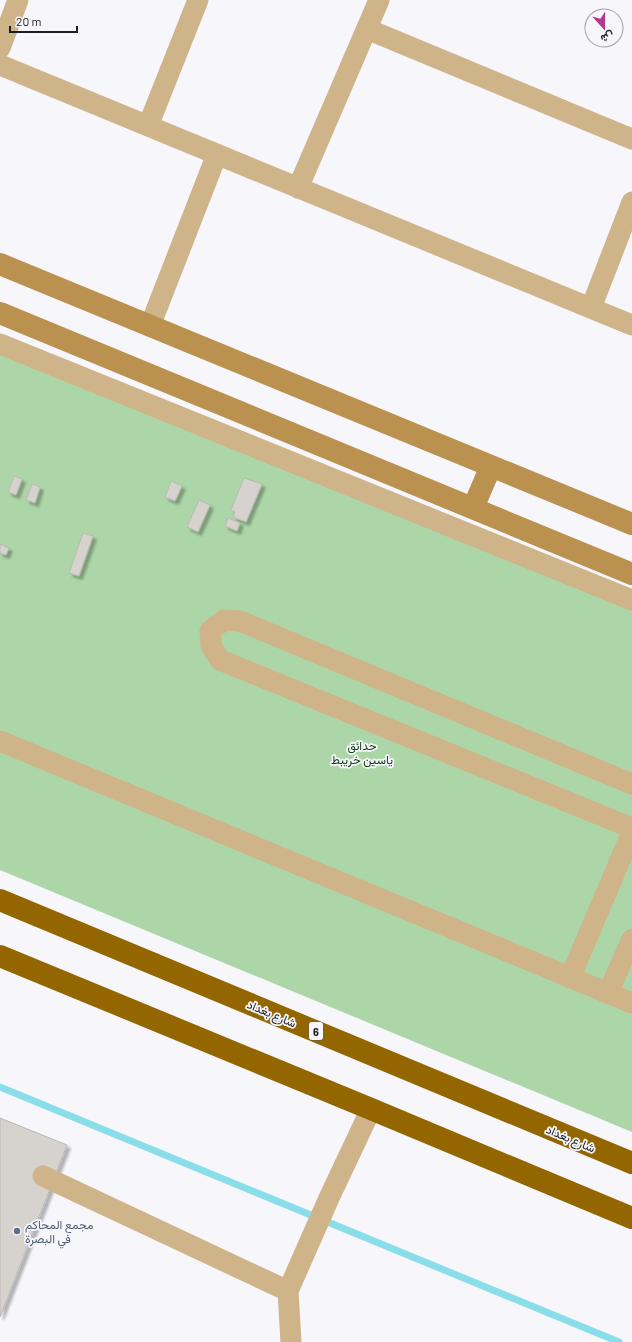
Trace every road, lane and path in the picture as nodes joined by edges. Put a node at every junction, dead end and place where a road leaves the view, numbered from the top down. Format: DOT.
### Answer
graph roads {
  1 [pos="18,0"];
  2 [pos="198,0"];
  3 [pos="379,0"];
  4 [pos="367,29"];
  5 [pos="0,48"];
  6 [pos="0,65"];
  7 [pos="148,126"];
  8 [pos="632,138"];
  9 [pos="216,154"];
  10 [pos="298,188"];
  11 [pos="632,202"];
  12 [pos="0,264"];
  13 [pos="591,308"];
  14 [pos="0,313"];
  15 [pos="632,325"];
  16 [pos="150,326"];
  17 [pos="0,344"];
  18 [pos="491,466"];
  19 [pos="473,508"];
  20 [pos="632,524"];
  21 [pos="632,574"];
  22 [pos="632,600"];
  23 [pos="0,741"];
  24 [pos="632,784"];
  25 [pos="632,828"];
  26 [pos="632,832"];
  27 [pos="0,900"];
  28 [pos="632,939"];
  29 [pos="0,956"];
  30 [pos="570,978"];
  31 [pos="608,994"];
  32 [pos="632,1003"];
  33 [pos="371,1109"];
  34 [pos="632,1163"];
  35 [pos="43,1176"];
  36 [pos="632,1218"];
  37 [pos="288,1291"];
  38 [pos="291,1342"];
  1 -- 5 [label="street"];
  2 -- 7 [label="street"];
  3 -- 4 [label="street"];
  4 -- 8 [label="street"];
  4 -- 10 [label="street"];
  6 -- 7 [label="street"];
  7 -- 9 [label="street"];
  9 -- 10 [label="street"];
  9 -- 16 [label="street"];
  10 -- 13 [label="street"];
  11 -- 13 [label="street"];
  12 -- 16 [label="street"];
  13 -- 15 [label="street"];
  14 -- 19 [label="street"];
  16 -- 18 [label="street"];
  17 -- 22 [label="street"];
  18 -- 19 [label="street"];
  18 -- 20 [label="street"];
  19 -- 21 [label="street"];
  23 -- 30 [label="street"];
  24 -- 25 [label="street"];
  26 -- 30 [label="street"];
  27 -- 34 [label="highway, شارع بغداد / 6"];
  28 -- 31 [label="street"];
  29 -- 33 [label="highway"];
  30 -- 31 [label="street"];
  31 -- 32 [label="street"];
  33 -- 36 [label="highway"];
  33 -- 37 [label="street"];
  35 -- 37 [label="street"];
  37 -- 38 [label="street"];
}
